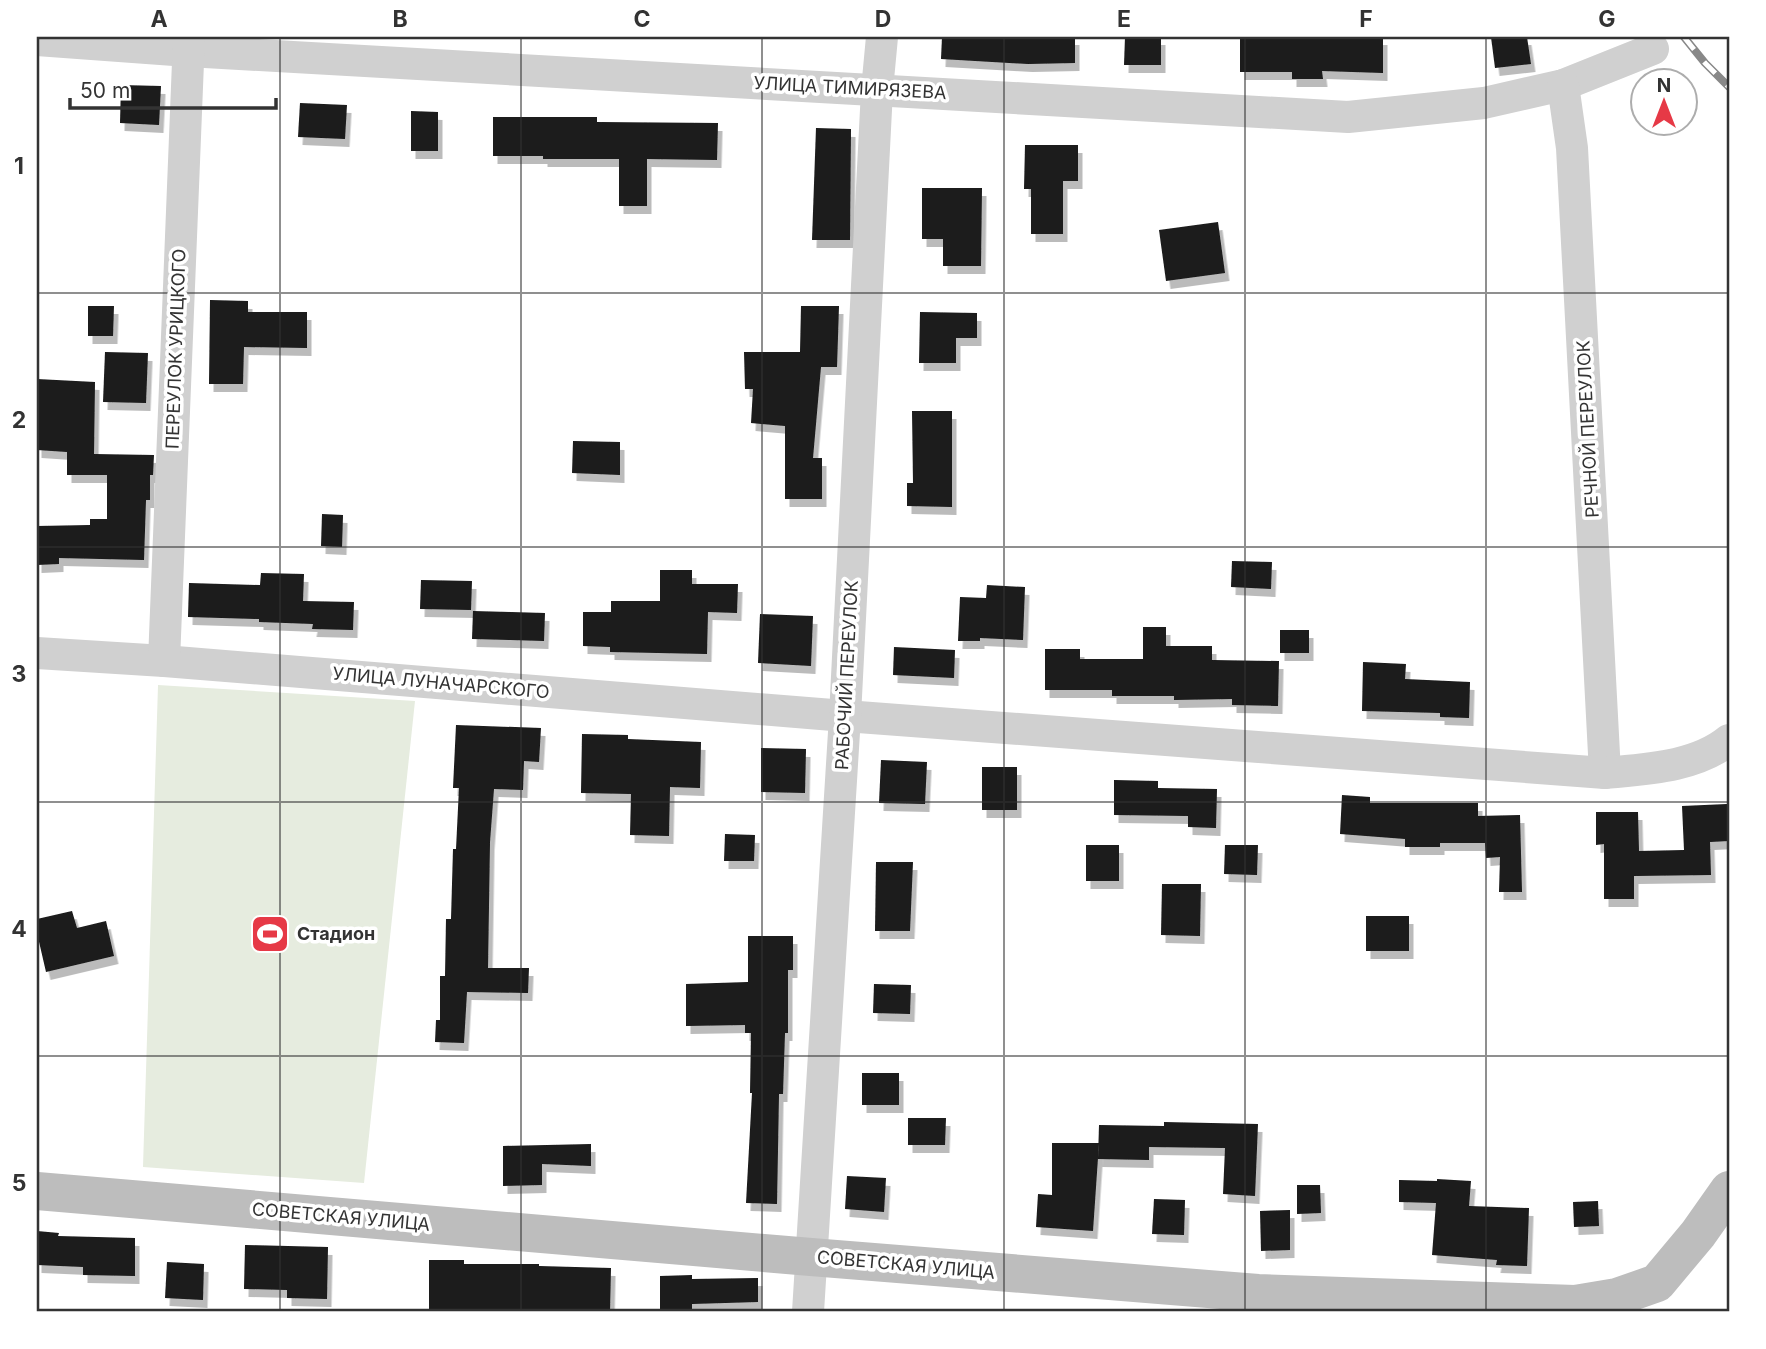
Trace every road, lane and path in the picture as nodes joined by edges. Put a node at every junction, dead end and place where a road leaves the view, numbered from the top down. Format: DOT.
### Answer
graph roads {
  1 [pos="882,37"];
  2 [pos="37,40"];
  3 [pos="189,44"];
  4 [pos="1653,49"];
  5 [pos="1563,85"];
  6 [pos="877,90"];
  7 [pos="37,653"];
  8 [pos="164,661"];
  9 [pos="845,716"];
  10 [pos="1729,740"];
  11 [pos="1605,774"];
  12 [pos="1729,1190"];
  13 [pos="37,1191"];
  14 [pos="811,1257"];
  15 [pos="808,1312"];
  1 -- 6 [label="street, РАБОЧИЙ ПЕРЕУЛОК"];
  2 -- 3 [label="street, УЛИЦА ТИМИРЯЗЕВА"];
  3 -- 6 [label="street, УЛИЦА ТИМИРЯЗЕВА"];
  3 -- 8 [label="street, ПЕРЕУЛОК УРИЦКОГО"];
  4 -- 5 [label="street, УЛИЦА ТИМИРЯЗЕВА"];
  5 -- 6 [label="street, УЛИЦА ТИМИРЯЗЕВА"];
  5 -- 11 [label="street, РЕЧНОЙ ПЕРЕУЛОК"];
  6 -- 9 [label="street, РАБОЧИЙ ПЕРЕУЛОК"];
  7 -- 8 [label="street, УЛИЦА ЛУНАЧАРСКОГО"];
  8 -- 9 [label="street, УЛИЦА ЛУНАЧАРСКОГО"];
  9 -- 11 [label="street, УЛИЦА ЛУНАЧАРСКОГО"];
  9 -- 14 [label="street, РАБОЧИЙ ПЕРЕУЛОК"];
  10 -- 11 [label="street, УЛИЦА ЛУНАЧАРСКОГО"];
  12 -- 14 [label="main road, СОВЕТСКАЯ УЛИЦА"];
  13 -- 14 [label="main road, СОВЕТСКАЯ УЛИЦА"];
  14 -- 15 [label="street, РАБОЧИЙ ПЕРЕУЛОК"];
}
